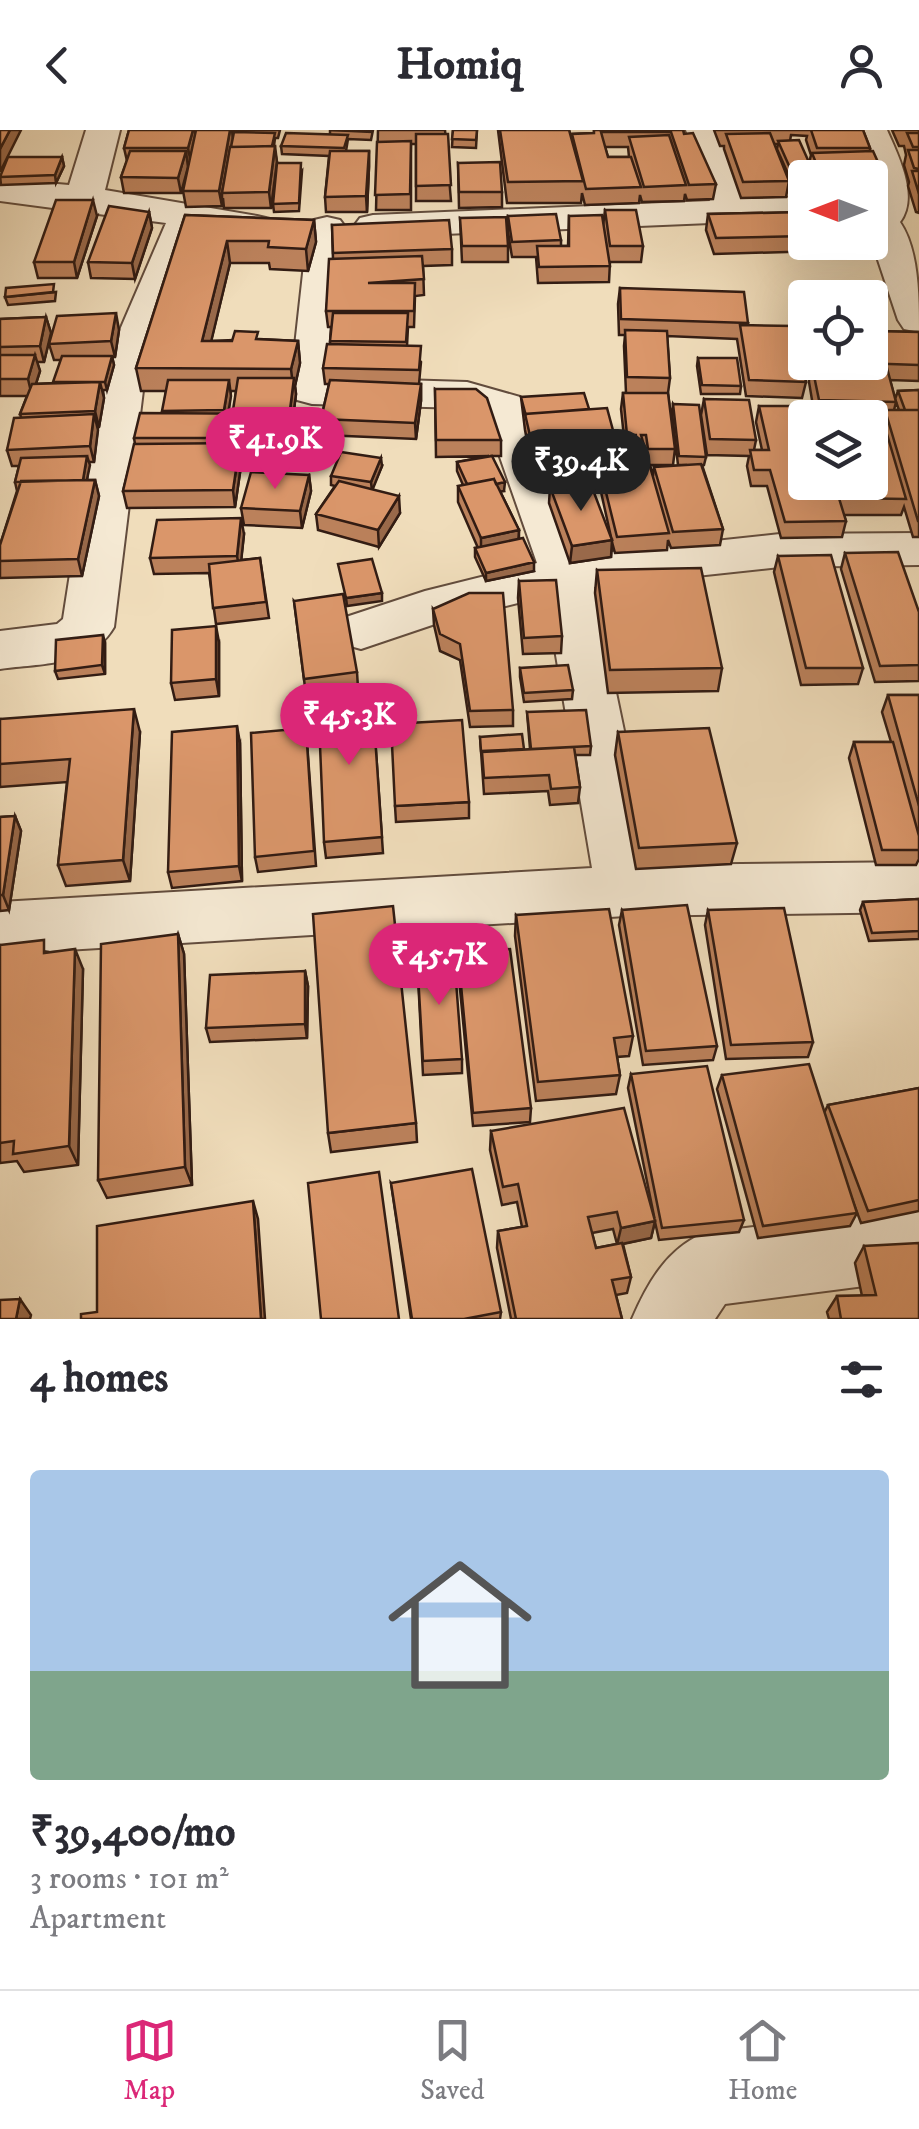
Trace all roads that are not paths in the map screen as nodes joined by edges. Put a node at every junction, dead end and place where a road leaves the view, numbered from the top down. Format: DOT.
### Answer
graph roads {
  1 [pos="103,130"];
  2 [pos="703,130"];
  3 [pos="870,130"];
  4 [pos="881,160"];
  5 [pos="888,181"];
  6 [pos="0,190"];
  7 [pos="84,198"];
  8 [pos="788,209"];
  9 [pos="732,211"];
  10 [pos="888,212"];
  11 [pos="187,218"];
  12 [pos="327,228"];
  13 [pos="888,232"];
  14 [pos="919,320"];
  15 [pos="919,549"];
  16 [pos="566,574"];
  17 [pos="361,631"];
  18 [pos="0,650"];
  19 [pos="919,886"];
  20 [pos="626,891"];
  21 [pos="0,928"];
  22 [pos="919,1243"];
  23 [pos="670,1319"];
  1 -- 7 [label="street"];
  2 -- 9 [label="street"];
  3 -- 4 [label="street"];
  5 -- 10 [label="street"];
  6 -- 7 [label="street"];
  7 -- 11 [label="street"];
  8 -- 9 [label="street"];
  9 -- 12 [label="street"];
  11 -- 12 [label="street"];
  11 -- 18 [label="street"];
  12 -- 16 [label="street"];
  13 -- 14 [label="street"];
  15 -- 16 [label="street"];
  16 -- 17 [label="street"];
  16 -- 20 [label="street"];
  19 -- 20 [label="street"];
  20 -- 21 [label="street"];
  22 -- 23 [label="street"];
}
